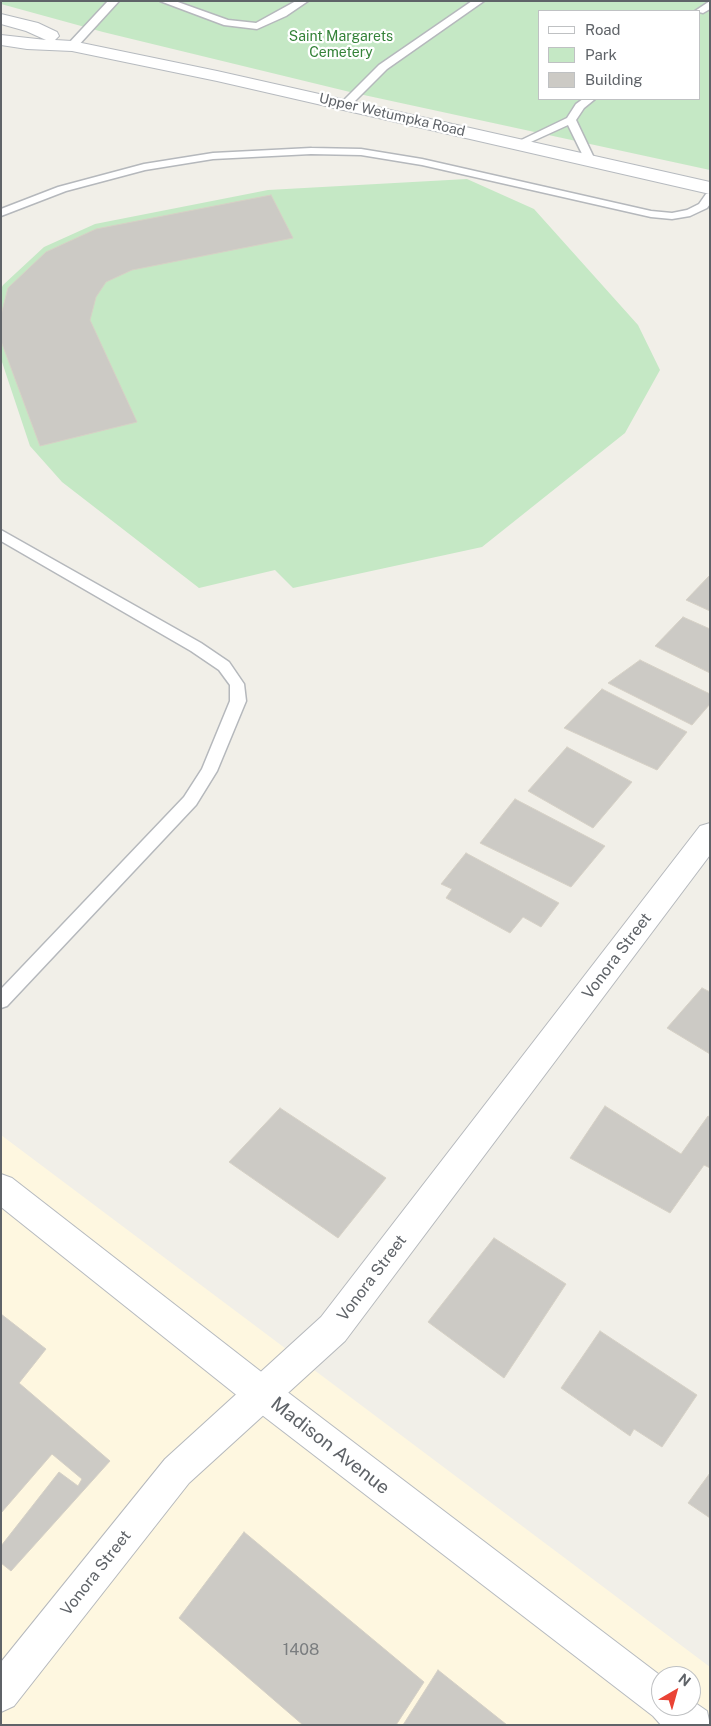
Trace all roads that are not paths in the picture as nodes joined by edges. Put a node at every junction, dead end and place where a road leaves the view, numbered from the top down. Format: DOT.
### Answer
graph roads {
  1 [pos="114,1"];
  2 [pos="165,1"];
  3 [pos="303,1"];
  4 [pos="479,1"];
  5 [pos="1,19"];
  6 [pos="1,40"];
  7 [pos="72,46"];
  8 [pos="589,100"];
  9 [pos="346,104"];
  10 [pos="571,120"];
  11 [pos="518,144"];
  12 [pos="590,160"];
  13 [pos="710,188"];
  14 [pos="710,196"];
  15 [pos="1,213"];
  16 [pos="1,535"];
  17 [pos="710,834"];
  18 [pos="1,1001"];
  19 [pos="1,1188"];
  20 [pos="261,1393"];
  21 [pos="651,1692"];
  22 [pos="1,1693"];
  23 [pos="681,1716"];
  24 [pos="693,1725"];
  1 -- 7 [label="lane"];
  2 -- 3 [label="lane"];
  4 -- 9 [label="lane"];
  5 -- 7 [label="main road, Upper Wetumpka Road"];
  6 -- 7 [label="main road, Upper Wetumpka Road"];
  7 -- 9 [label="main road, Upper Wetumpka Road"];
  8 -- 10 [label="lane"];
  9 -- 11 [label="main road, Upper Wetumpka Road"];
  10 -- 11 [label="lane"];
  10 -- 12 [label="lane"];
  11 -- 12 [label="main road, Upper Wetumpka Road"];
  12 -- 13 [label="main road, Upper Wetumpka Road"];
  14 -- 15 [label="lane"];
  16 -- 18 [label="lane"];
  17 -- 20 [label="main road, Vonora Street"];
  19 -- 20 [label="main road, Madison Avenue"];
  20 -- 21 [label="main road, Madison Avenue"];
  20 -- 22 [label="main road, Vonora Street"];
  23 -- 24 [label="main road"];
}
